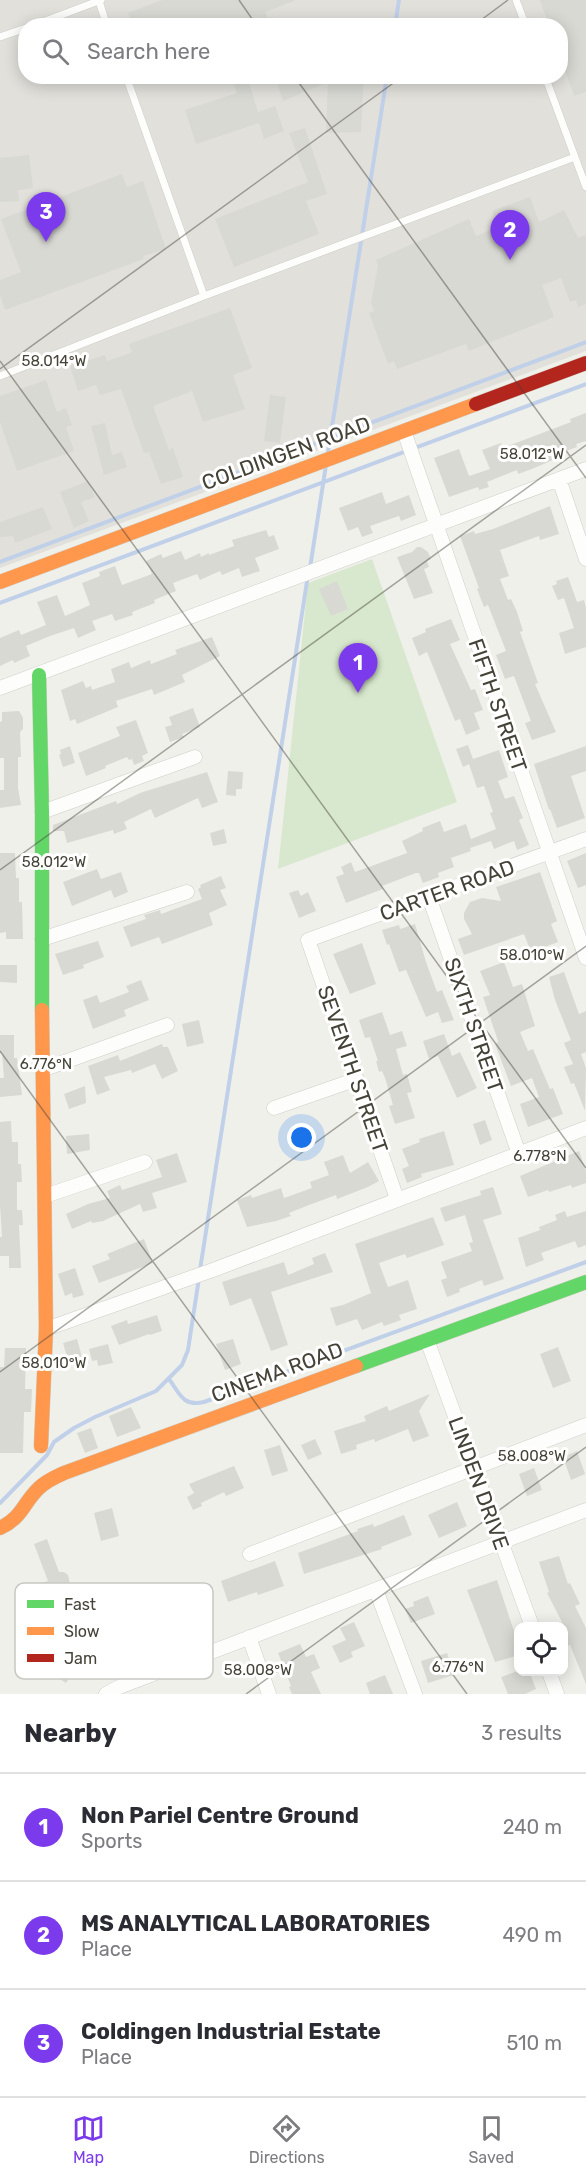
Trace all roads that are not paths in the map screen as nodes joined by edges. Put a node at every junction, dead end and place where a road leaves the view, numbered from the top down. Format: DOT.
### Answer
graph roads {
  1 [pos="516,0"];
  2 [pos="100,1"];
  3 [pos="54,18"];
  4 [pos="105,18"];
  5 [pos="523,18"];
  6 [pos="18,31"];
  7 [pos="0,37"];
  8 [pos="129,84"];
  9 [pos="548,84"];
  10 [pos="575,157"];
  11 [pos="586,187"];
  12 [pos="204,296"];
  13 [pos="586,363"];
  14 [pos="0,376"];
  15 [pos="407,442"];
  16 [pos="586,469"];
  17 [pos="558,479"];
  18 [pos="436,525"];
  19 [pos="586,559"];
  20 [pos="0,582"];
  21 [pos="39,675"];
  22 [pos="0,688"];
  23 [pos="195,757"];
  24 [pos="42,812"];
  25 [pos="586,839"];
  26 [pos="549,853"];
  27 [pos="187,892"];
  28 [pos="429,897"];
  29 [pos="42,939"];
  30 [pos="308,940"];
  31 [pos="586,958"];
  32 [pos="167,1025"];
  33 [pos="42,1070"];
  34 [pos="357,1079"];
  35 [pos="273,1108"];
  36 [pos="586,1128"];
  37 [pos="519,1154"];
  38 [pos="145,1162"];
  39 [pos="45,1196"];
  40 [pos="397,1199"];
  41 [pos="586,1282"];
  42 [pos="46,1329"];
  43 [pos="427,1340"];
  44 [pos="586,1425"];
  45 [pos="41,1446"];
  46 [pos="472,1467"];
  47 [pos="586,1510"];
  48 [pos="0,1528"];
  49 [pos="500,1542"];
  50 [pos="250,1554"];
  51 [pos="376,1590"];
  52 [pos="530,1622"];
  53 [pos="249,1637"];
  54 [pos="213,1651"];
  55 [pos="551,1676"];
  56 [pos="144,1679"];
  57 [pos="106,1694"];
  58 [pos="270,1694"];
  59 [pos="415,1694"];
  60 [pos="557,1694"];
  1 -- 5 [label="lane"];
  2 -- 3 [label="lane"];
  2 -- 4 [label="lane"];
  6 -- 7 [label="lane"];
  8 -- 12 [label="lane"];
  9 -- 10 [label="lane"];
  10 -- 11 [label="lane"];
  10 -- 12 [label="lane"];
  12 -- 14 [label="lane"];
  13 -- 15 [label="street, COLDINGEN ROAD"];
  15 -- 18 [label="street, FIFTH STREET"];
  15 -- 20 [label="street, COLDINGEN ROAD"];
  16 -- 17 [label="street"];
  17 -- 18 [label="street"];
  17 -- 19 [label="street"];
  18 -- 21 [label="street"];
  18 -- 26 [label="street, FIFTH STREET"];
  21 -- 22 [label="street"];
  21 -- 24 [label="street"];
  23 -- 24 [label="street"];
  24 -- 29 [label="street"];
  25 -- 26 [label="street, CARTER ROAD"];
  26 -- 28 [label="street, CARTER ROAD"];
  26 -- 31 [label="street, FIFTH STREET"];
  27 -- 29 [label="street"];
  28 -- 30 [label="street, CARTER ROAD"];
  28 -- 37 [label="street, SIXTH STREET"];
  29 -- 33 [label="street"];
  30 -- 34 [label="street, SEVENTH STREET"];
  32 -- 33 [label="street"];
  33 -- 39 [label="street"];
  34 -- 35 [label="street"];
  34 -- 40 [label="street, SEVENTH STREET"];
  36 -- 37 [label="street"];
  37 -- 40 [label="street"];
  38 -- 39 [label="street"];
  39 -- 42 [label="street"];
  40 -- 42 [label="street"];
  41 -- 43 [label="street, CINEMA ROAD"];
  42 -- 45 [label="street"];
  43 -- 46 [label="street, LINDEN DRIVE"];
  43 -- 48 [label="street, CINEMA ROAD"];
  44 -- 46 [label="street"];
  46 -- 49 [label="street, LINDEN DRIVE"];
  46 -- 50 [label="street"];
  47 -- 49 [label="street"];
  49 -- 51 [label="street"];
  49 -- 52 [label="street, LINDEN DRIVE"];
  51 -- 53 [label="street"];
  51 -- 59 [label="street"];
  53 -- 54 [label="street"];
  53 -- 58 [label="street"];
  55 -- 60 [label="street"];
  56 -- 57 [label="street"];
}
